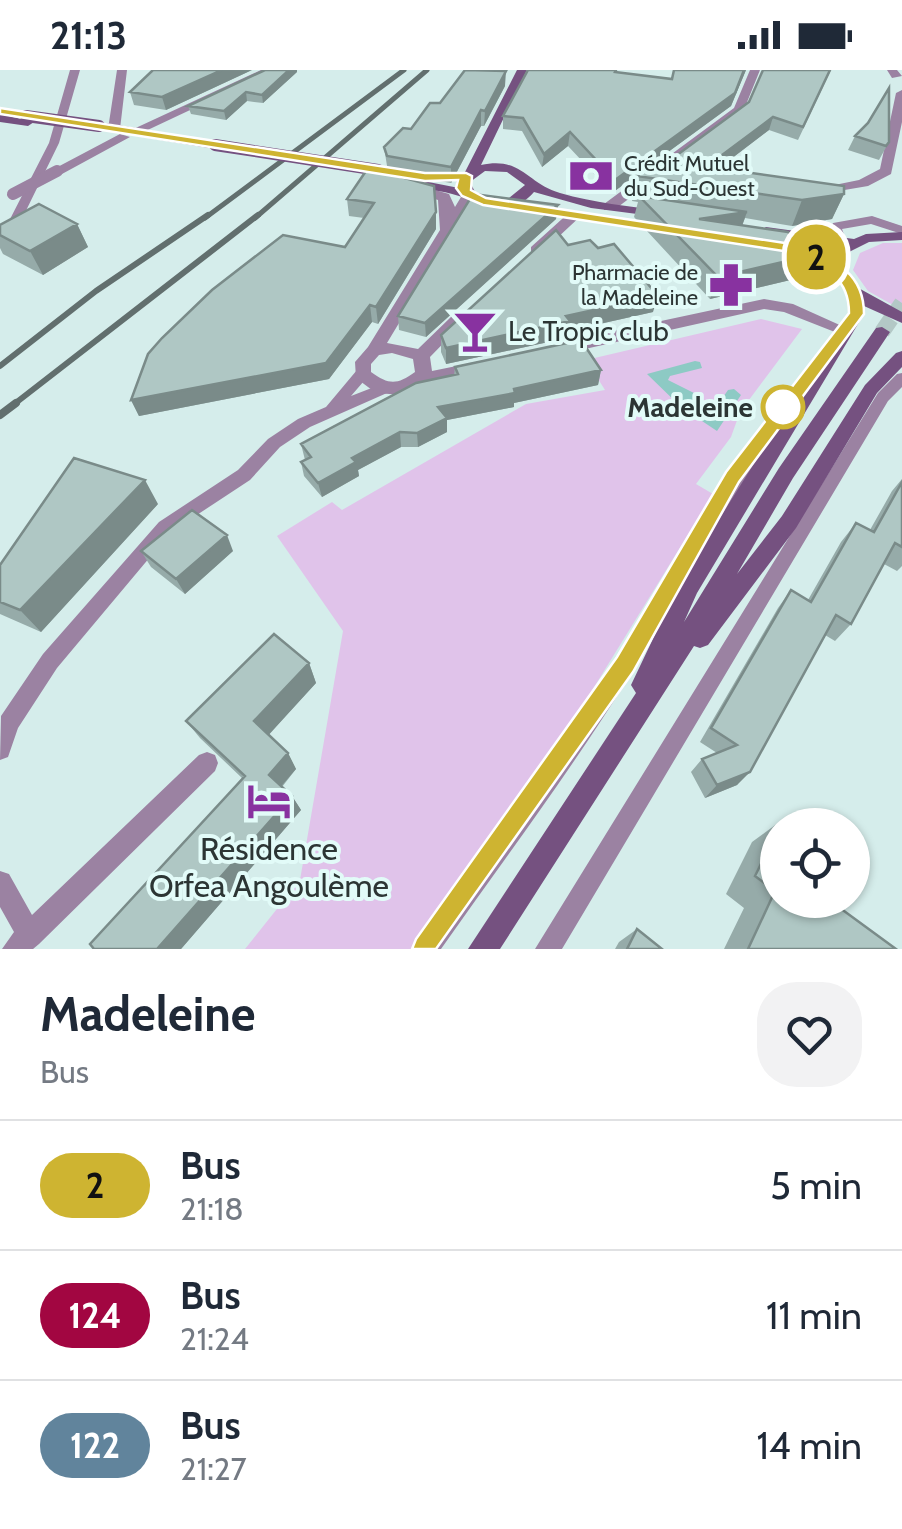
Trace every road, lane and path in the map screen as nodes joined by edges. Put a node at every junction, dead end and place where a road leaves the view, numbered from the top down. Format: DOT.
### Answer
graph roads {
  1 [pos="74,70"];
  2 [pos="122,70"];
  3 [pos="270,70"];
  4 [pos="522,70"];
  5 [pos="755,70"];
  6 [pos="902,92"];
  7 [pos="0,115"];
  8 [pos="496,124"];
  9 [pos="114,131"];
  10 [pos="502,141"];
  11 [pos="897,162"];
  12 [pos="372,173"];
  13 [pos="468,174"];
  14 [pos="649,176"];
  15 [pos="668,179"];
  16 [pos="531,186"];
  17 [pos="468,194"];
  18 [pos="805,194"];
  19 [pos="7,198"];
  20 [pos="510,202"];
  21 [pos="610,207"];
  22 [pos="577,213"];
  23 [pos="13,225"];
  24 [pos="445,232"];
  25 [pos="901,234"];
  26 [pos="845,245"];
  27 [pos="523,262"];
  28 [pos="839,268"];
  29 [pos="856,294"];
  30 [pos="469,310"];
  31 [pos="902,318"];
  32 [pos="844,331"];
  33 [pos="882,332"];
  34 [pos="374,352"];
  35 [pos="543,353"];
  36 [pos="421,356"];
  37 [pos="902,357"];
  38 [pos="824,360"];
  39 [pos="506,361"];
  40 [pos="362,374"];
  41 [pos="902,378"];
  42 [pos="420,380"];
  43 [pos="382,389"];
  44 [pos="326,414"];
  45 [pos="4,722"];
  46 [pos="0,749"];
  47 [pos="611,755"];
  48 [pos="208,764"];
  49 [pos="0,883"];
  50 [pos="23,942"];
  51 [pos="426,949"];
  52 [pos="483,949"];
  53 [pos="548,949"];
  1 -- 23 [label="lane"];
  2 -- 9 [label="street"];
  3 -- 9 [label="street"];
  4 -- 8 [label="main road"];
  5 -- 14 [label="street"];
  6 -- 11 [label="street"];
  7 -- 9 [label="main road, bridge"];
  8 -- 10 [label="main road"];
  8 -- 13 [label="main road"];
  9 -- 12 [label="main road, bridge"];
  9 -- 19 [label="street, bridge"];
  11 -- 18 [label="street"];
  12 -- 13 [label="main road"];
  12 -- 17 [label="main road"];
  12 -- 24 [label="street"];
  13 -- 16 [label="main road"];
  13 -- 17 [label="main road"];
  14 -- 15 [label="street"];
  14 -- 21 [label="street"];
  16 -- 20 [label="main road"];
  16 -- 21 [label="main road"];
  17 -- 20 [label="main road"];
  17 -- 24 [label="street"];
  20 -- 22 [label="main road"];
  21 -- 22 [label="main road"];
  22 -- 27 [label="street"];
  24 -- 34 [label="street"];
  25 -- 26 [label="main road"];
  26 -- 28 [label="main road"];
  26 -- 28 [label="main road"];
  28 -- 29 [label="main road"];
  29 -- 31 [label="main road"];
  29 -- 32 [label="main road"];
  30 -- 36 [label="street"];
  32 -- 35 [label="street"];
  32 -- 38 [label="main road"];
  33 -- 47 [label="main road"];
  34 -- 36 [label="street"];
  34 -- 40 [label="street"];
  36 -- 42 [label="street"];
  37 -- 47 [label="main road"];
  38 -- 47 [label="main road"];
  38 -- 51 [label="lane"];
  39 -- 42 [label="street"];
  40 -- 43 [label="street"];
  40 -- 44 [label="lane"];
  41 -- 53 [label="lane"];
  42 -- 43 [label="street"];
  43 -- 44 [label="lane"];
  44 -- 45 [label="lane"];
  45 -- 46 [label="lane"];
  47 -- 52 [label="main road"];
  48 -- 50 [label="lane"];
  49 -- 50 [label="lane"];
}
